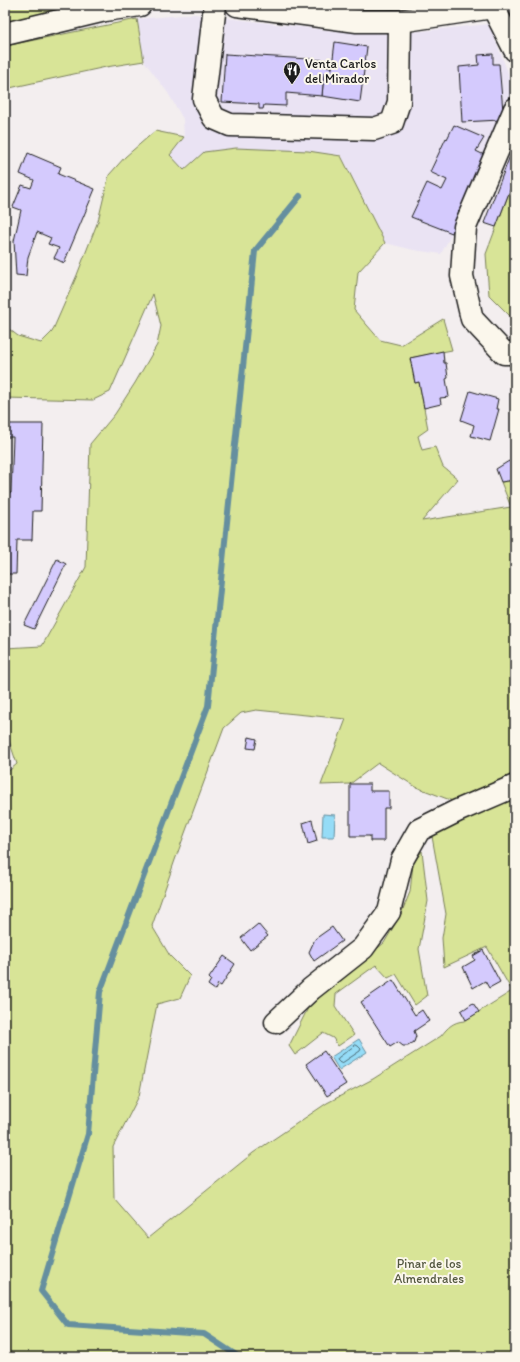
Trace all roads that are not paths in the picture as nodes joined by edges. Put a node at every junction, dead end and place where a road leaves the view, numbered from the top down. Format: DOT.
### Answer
graph roads {
  1 [pos="140,5"];
  2 [pos="215,5"];
  3 [pos="237,5"];
  4 [pos="495,6"];
  5 [pos="515,8"];
  6 [pos="400,21"];
  7 [pos="5,34"];
  8 [pos="515,50"];
  9 [pos="515,109"];
  10 [pos="515,353"];
  11 [pos="515,786"];
  12 [pos="276,1022"];
  1 -- 7 [label="street"];
  2 -- 6 [label="street"];
  3 -- 6 [label="street"];
  4 -- 5 [label="street"];
  4 -- 6 [label="street"];
  4 -- 8 [label="street"];
  9 -- 10 [label="street"];
  11 -- 12 [label="street"];
}
